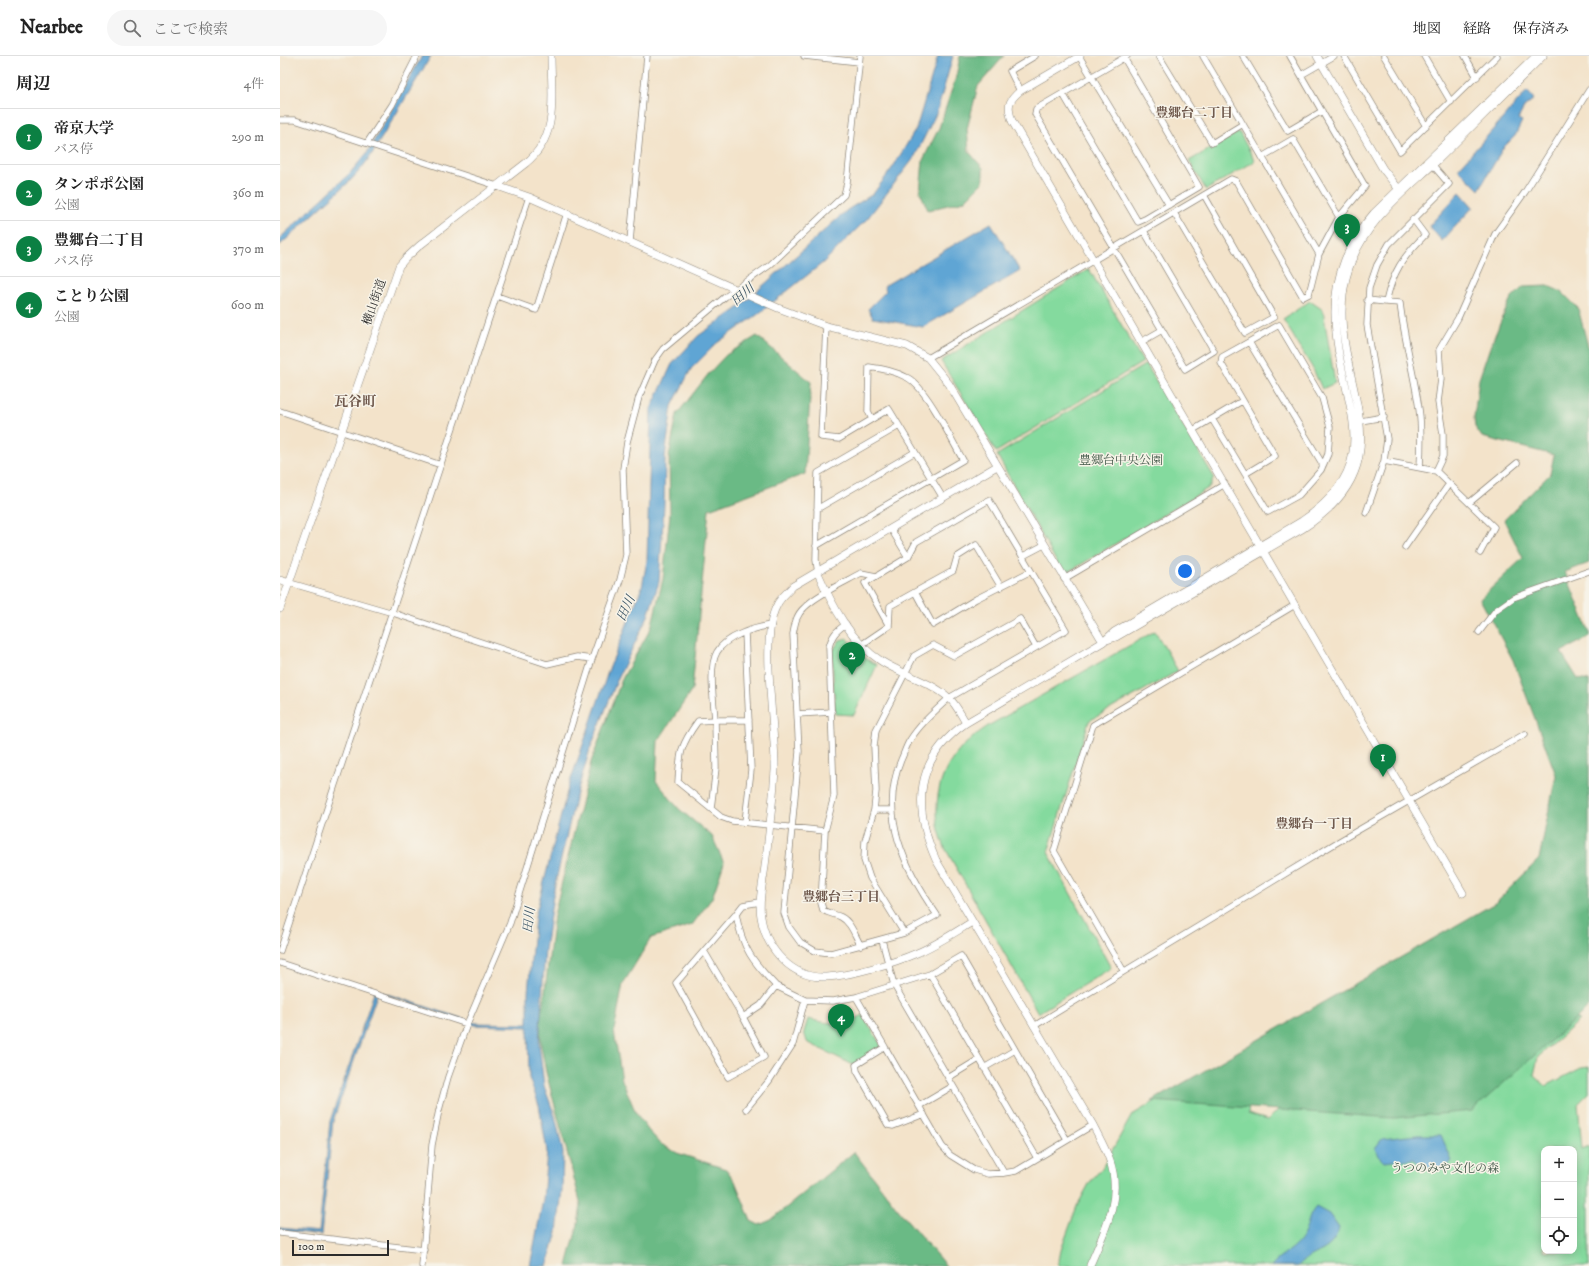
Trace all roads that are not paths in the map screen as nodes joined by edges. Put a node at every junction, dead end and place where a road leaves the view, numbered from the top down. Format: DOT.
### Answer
graph roads {
  1 [pos="417,56"];
  2 [pos="551,56"];
  3 [pos="647,56"];
  4 [pos="804,56"];
  5 [pos="1035,56"];
  6 [pos="1080,56"];
  7 [pos="1159,56"];
  8 [pos="1203,56"];
  9 [pos="1244,56"];
  10 [pos="1290,56"];
  11 [pos="1317,56"];
  12 [pos="1334,56"];
  13 [pos="1344,56"];
  14 [pos="1384,56"];
  15 [pos="1424,56"];
  16 [pos="1465,56"];
  17 [pos="1497,56"];
  18 [pos="1536,56"];
  19 [pos="1543,56"];
  20 [pos="1126,57"];
  21 [pos="860,59"];
  22 [pos="1322,63"];
  23 [pos="1301,75"];
  24 [pos="1092,77"];
  25 [pos="1477,77"];
  26 [pos="1589,90"];
  27 [pos="1020,91"];
  28 [pos="1063,94"];
  29 [pos="1451,102"];
  30 [pos="1322,111"];
  31 [pos="280,120"];
  32 [pos="1243,124"];
  33 [pos="1426,126"];
  34 [pos="366,143"];
  35 [pos="1262,157"];
  36 [pos="1431,162"];
  37 [pos="497,186"];
  38 [pos="1400,192"];
  39 [pos="1204,195"];
  40 [pos="529,197"];
  41 [pos="1169,205"];
  42 [pos="1174,213"];
  43 [pos="567,214"];
  44 [pos="1339,217"];
  45 [pos="1413,219"];
  46 [pos="1144,231"];
  47 [pos="630,241"];
  48 [pos="1113,249"];
  49 [pos="1319,254"];
  50 [pos="1093,261"];
  51 [pos="738,289"];
  52 [pos="497,296"];
  53 [pos="1367,300"];
  54 [pos="1386,302"];
  55 [pos="826,326"];
  56 [pos="1162,330"];
  57 [pos="1141,342"];
  58 [pos="1249,342"];
  59 [pos="928,358"];
  60 [pos="1242,401"];
  61 [pos="280,411"];
  62 [pos="1384,417"];
  63 [pos="872,419"];
  64 [pos="1212,419"];
  65 [pos="1357,422"];
  66 [pos="899,426"];
  67 [pos="1193,430"];
  68 [pos="341,433"];
  69 [pos="915,452"];
  70 [pos="1384,461"];
  71 [pos="1517,463"];
  72 [pos="441,465"];
  73 [pos="1323,465"];
  74 [pos="997,466"];
  75 [pos="1420,468"];
  76 [pos="1436,470"];
  77 [pos="1245,474"];
  78 [pos="932,479"];
  79 [pos="1225,484"];
  80 [pos="1449,484"];
  81 [pos="943,498"];
  82 [pos="1469,504"];
  83 [pos="817,509"];
  84 [pos="1366,513"];
  85 [pos="891,529"];
  86 [pos="1044,545"];
  87 [pos="816,546"];
  88 [pos="1406,547"];
  89 [pos="1262,549"];
  90 [pos="1480,553"];
  91 [pos="1023,556"];
  92 [pos="908,557"];
  93 [pos="1031,571"];
  94 [pos="1589,571"];
  95 [pos="818,573"];
  96 [pos="876,576"];
  97 [pos="1064,579"];
  98 [pos="280,580"];
  99 [pos="290,583"];
  100 [pos="1001,587"];
  101 [pos="828,592"];
  102 [pos="915,592"];
  103 [pos="1295,605"];
  104 [pos="280,609"];
  105 [pos="393,613"];
  106 [pos="846,624"];
  107 [pos="771,626"];
  108 [pos="889,626"];
  109 [pos="745,632"];
  110 [pos="1479,632"];
  111 [pos="1103,642"];
  112 [pos="861,645"];
  113 [pos="1036,646"];
  114 [pos="592,659"];
  115 [pos="904,674"];
  116 [pos="949,698"];
  117 [pos="832,712"];
  118 [pos="797,714"];
  119 [pos="715,720"];
  120 [pos="749,720"];
  121 [pos="966,723"];
  122 [pos="1525,734"];
  123 [pos="1409,800"];
  124 [pos="711,808"];
  125 [pos="874,810"];
  126 [pos="891,810"];
  127 [pos="745,822"];
  128 [pos="770,825"];
  129 [pos="793,827"];
  130 [pos="825,831"];
  131 [pos="1463,893"];
  132 [pos="760,902"];
  133 [pos="736,914"];
  134 [pos="972,922"];
  135 [pos="904,933"];
  136 [pos="882,940"];
  137 [pos="861,946"];
  138 [pos="280,951"];
  139 [pos="704,951"];
  140 [pos="280,964"];
  141 [pos="888,964"];
  142 [pos="1123,970"];
  143 [pos="930,974"];
  144 [pos="894,985"];
  145 [pos="776,986"];
  146 [pos="856,997"];
  147 [pos="805,1000"];
  148 [pos="743,1016"];
  149 [pos="467,1024"];
  150 [pos="1034,1026"];
  151 [pos="885,1047"];
  152 [pos="1015,1050"];
  153 [pos="979,1060"];
  154 [pos="984,1068"];
  155 [pos="948,1078"];
  156 [pos="953,1086"];
  157 [pos="919,1106"];
  158 [pos="746,1109"];
  159 [pos="924,1114"];
  160 [pos="1093,1125"];
  161 [pos="1067,1140"];
  162 [pos="1037,1158"];
  163 [pos="1004,1173"];
  164 [pos="280,1233"];
  165 [pos="424,1250"];
  166 [pos="1090,1265"];
  167 [pos="422,1266"];
  1 -- 34 [label="street"];
  2 -- 37 [label="street, 横山街道"];
  3 -- 47 [label="street"];
  4 -- 21 [label="street"];
  5 -- 27 [label="street"];
  6 -- 24 [label="street"];
  6 -- 27 [label="street"];
  7 -- 32 [label="street"];
  8 -- 32 [label="street"];
  9 -- 30 [label="street"];
  10 -- 23 [label="street"];
  11 -- 22 [label="street"];
  12 -- 22 [label="street"];
  13 -- 33 [label="street"];
  14 -- 33 [label="street"];
  15 -- 29 [label="street"];
  16 -- 25 [label="street"];
  17 -- 25 [label="street"];
  18 -- 36 [label="street"];
  19 -- 36 [label="street"];
  20 -- 24 [label="street"];
  20 -- 41 [label="street"];
  21 -- 51 [label="street"];
  22 -- 23 [label="street"];
  22 -- 38 [label="street"];
  23 -- 30 [label="street"];
  24 -- 28 [label="street"];
  24 -- 41 [label="street"];
  25 -- 29 [label="street"];
  26 -- 76 [label="street"];
  27 -- 50 [label="street"];
  28 -- 41 [label="street"];
  28 -- 48 [label="street"];
  29 -- 33 [label="street"];
  30 -- 44 [label="street"];
  31 -- 34 [label="street"];
  32 -- 35 [label="street"];
  34 -- 37 [label="street"];
  35 -- 44 [label="street"];
  35 -- 49 [label="street"];
  36 -- 38 [label="street"];
  36 -- 45 [label="street"];
  37 -- 40 [label="street"];
  37 -- 68 [label="street, 横山街道"];
  38 -- 65 [label="street"];
  39 -- 42 [label="street"];
  39 -- 42 [label="street"];
  39 -- 49 [label="street"];
  40 -- 43 [label="street"];
  40 -- 52 [label="street"];
  42 -- 46 [label="street"];
  43 -- 47 [label="street"];
  43 -- 52 [label="street"];
  44 -- 49 [label="street"];
  45 -- 53 [label="street"];
  45 -- 54 [label="street"];
  46 -- 48 [label="street"];
  46 -- 56 [label="street"];
  47 -- 51 [label="street"];
  48 -- 50 [label="street"];
  48 -- 56 [label="street"];
  50 -- 57 [label="street"];
  50 -- 59 [label="street"];
  51 -- 55 [label="street"];
  51 -- 114 [label="street"];
  52 -- 72 [label="street"];
  53 -- 54 [label="street"];
  53 -- 62 [label="street"];
  54 -- 75 [label="street"];
  55 -- 59 [label="street"];
  55 -- 63 [label="street"];
  56 -- 57 [label="street"];
  57 -- 67 [label="street"];
  58 -- 60 [label="street"];
  58 -- 73 [label="street"];
  58 -- 73 [label="street"];
  59 -- 74 [label="street"];
  60 -- 64 [label="street"];
  60 -- 77 [label="street"];
  61 -- 68 [label="street"];
  62 -- 65 [label="street"];
  62 -- 70 [label="street"];
  63 -- 66 [label="street"];
  63 -- 78 [label="street"];
  64 -- 67 [label="street"];
  64 -- 77 [label="street"];
  65 -- 89 [label="street"];
  66 -- 69 [label="street"];
  66 -- 83 [label="street"];
  67 -- 79 [label="street"];
  68 -- 72 [label="street"];
  68 -- 99 [label="street, 横山街道"];
  69 -- 78 [label="street"];
  69 -- 83 [label="street"];
  70 -- 75 [label="street"];
  70 -- 84 [label="street"];
  71 -- 82 [label="street"];
  72 -- 105 [label="street"];
  73 -- 77 [label="street"];
  74 -- 81 [label="street"];
  74 -- 86 [label="street"];
  75 -- 76 [label="street"];
  76 -- 80 [label="street"];
  78 -- 81 [label="street"];
  78 -- 87 [label="street"];
  79 -- 89 [label="street"];
  79 -- 97 [label="street"];
  80 -- 82 [label="street"];
  80 -- 88 [label="street"];
  81 -- 85 [label="street"];
  82 -- 90 [label="street"];
  83 -- 87 [label="street"];
  85 -- 92 [label="street"];
  85 -- 95 [label="street"];
  86 -- 91 [label="street"];
  86 -- 97 [label="street"];
  87 -- 95 [label="street"];
  89 -- 103 [label="street"];
  89 -- 111 [label="street"];
  91 -- 92 [label="street"];
  91 -- 93 [label="street"];
  92 -- 96 [label="street"];
  93 -- 100 [label="street"];
  93 -- 113 [label="street"];
  94 -- 110 [label="street"];
  95 -- 101 [label="street"];
  95 -- 107 [label="street"];
  96 -- 101 [label="street"];
  96 -- 108 [label="street"];
  97 -- 111 [label="street"];
  98 -- 99 [label="street"];
  99 -- 104 [label="street, 横山街道"];
  99 -- 105 [label="street"];
  100 -- 102 [label="street"];
  100 -- 102 [label="street"];
  101 -- 106 [label="street"];
  101 -- 118 [label="street"];
  102 -- 108 [label="street"];
  103 -- 123 [label="street"];
  103 -- 142 [label="street"];
  105 -- 114 [label="street"];
  105 -- 138 [label="street"];
  106 -- 112 [label="street"];
  106 -- 117 [label="street"];
  107 -- 109 [label="street"];
  107 -- 128 [label="street"];
  108 -- 112 [label="street"];
  109 -- 119 [label="street"];
  109 -- 120 [label="street"];
  111 -- 121 [label="street"];
  112 -- 115 [label="street"];
  113 -- 115 [label="street"];
  113 -- 116 [label="street"];
  114 -- 149 [label="street"];
  115 -- 116 [label="street"];
  115 -- 125 [label="street"];
  116 -- 121 [label="street"];
  116 -- 126 [label="street"];
  117 -- 118 [label="street"];
  117 -- 130 [label="street"];
  118 -- 129 [label="street"];
  119 -- 120 [label="street"];
  119 -- 124 [label="street"];
  119 -- 124 [label="street"];
  120 -- 127 [label="street"];
  121 -- 134 [label="street"];
  122 -- 123 [label="street"];
  123 -- 131 [label="street"];
  123 -- 142 [label="street"];
  124 -- 127 [label="street"];
  125 -- 126 [label="street"];
  125 -- 135 [label="street"];
  126 -- 135 [label="street"];
  127 -- 128 [label="street"];
  128 -- 129 [label="street"];
  128 -- 132 [label="street"];
  129 -- 130 [label="street"];
  129 -- 137 [label="street"];
  130 -- 137 [label="street"];
  132 -- 133 [label="street"];
  132 -- 141 [label="street"];
  133 -- 139 [label="street"];
  133 -- 145 [label="street"];
  134 -- 141 [label="street"];
  134 -- 150 [label="street"];
  135 -- 136 [label="street"];
  136 -- 137 [label="street"];
  136 -- 141 [label="street"];
  139 -- 148 [label="street"];
  139 -- 148 [label="street"];
  140 -- 149 [label="street"];
  141 -- 144 [label="street"];
  142 -- 150 [label="street"];
  143 -- 144 [label="street"];
  143 -- 152 [label="street"];
  143 -- 153 [label="street"];
  144 -- 146 [label="street"];
  144 -- 155 [label="street"];
  145 -- 147 [label="street"];
  145 -- 148 [label="street"];
  146 -- 147 [label="street"];
  146 -- 151 [label="street"];
  147 -- 158 [label="street"];
  149 -- 165 [label="street"];
  150 -- 160 [label="street"];
  151 -- 157 [label="street"];
  151 -- 159 [label="street"];
  152 -- 154 [label="street"];
  152 -- 161 [label="street"];
  153 -- 154 [label="street"];
  153 -- 155 [label="street"];
  154 -- 162 [label="street"];
  155 -- 156 [label="street"];
  156 -- 157 [label="street"];
  156 -- 163 [label="street"];
  157 -- 159 [label="street"];
  159 -- 163 [label="street"];
  160 -- 161 [label="street"];
  160 -- 166 [label="street"];
  161 -- 162 [label="street"];
  162 -- 163 [label="street"];
  164 -- 165 [label="street"];
  165 -- 167 [label="street"];
}
